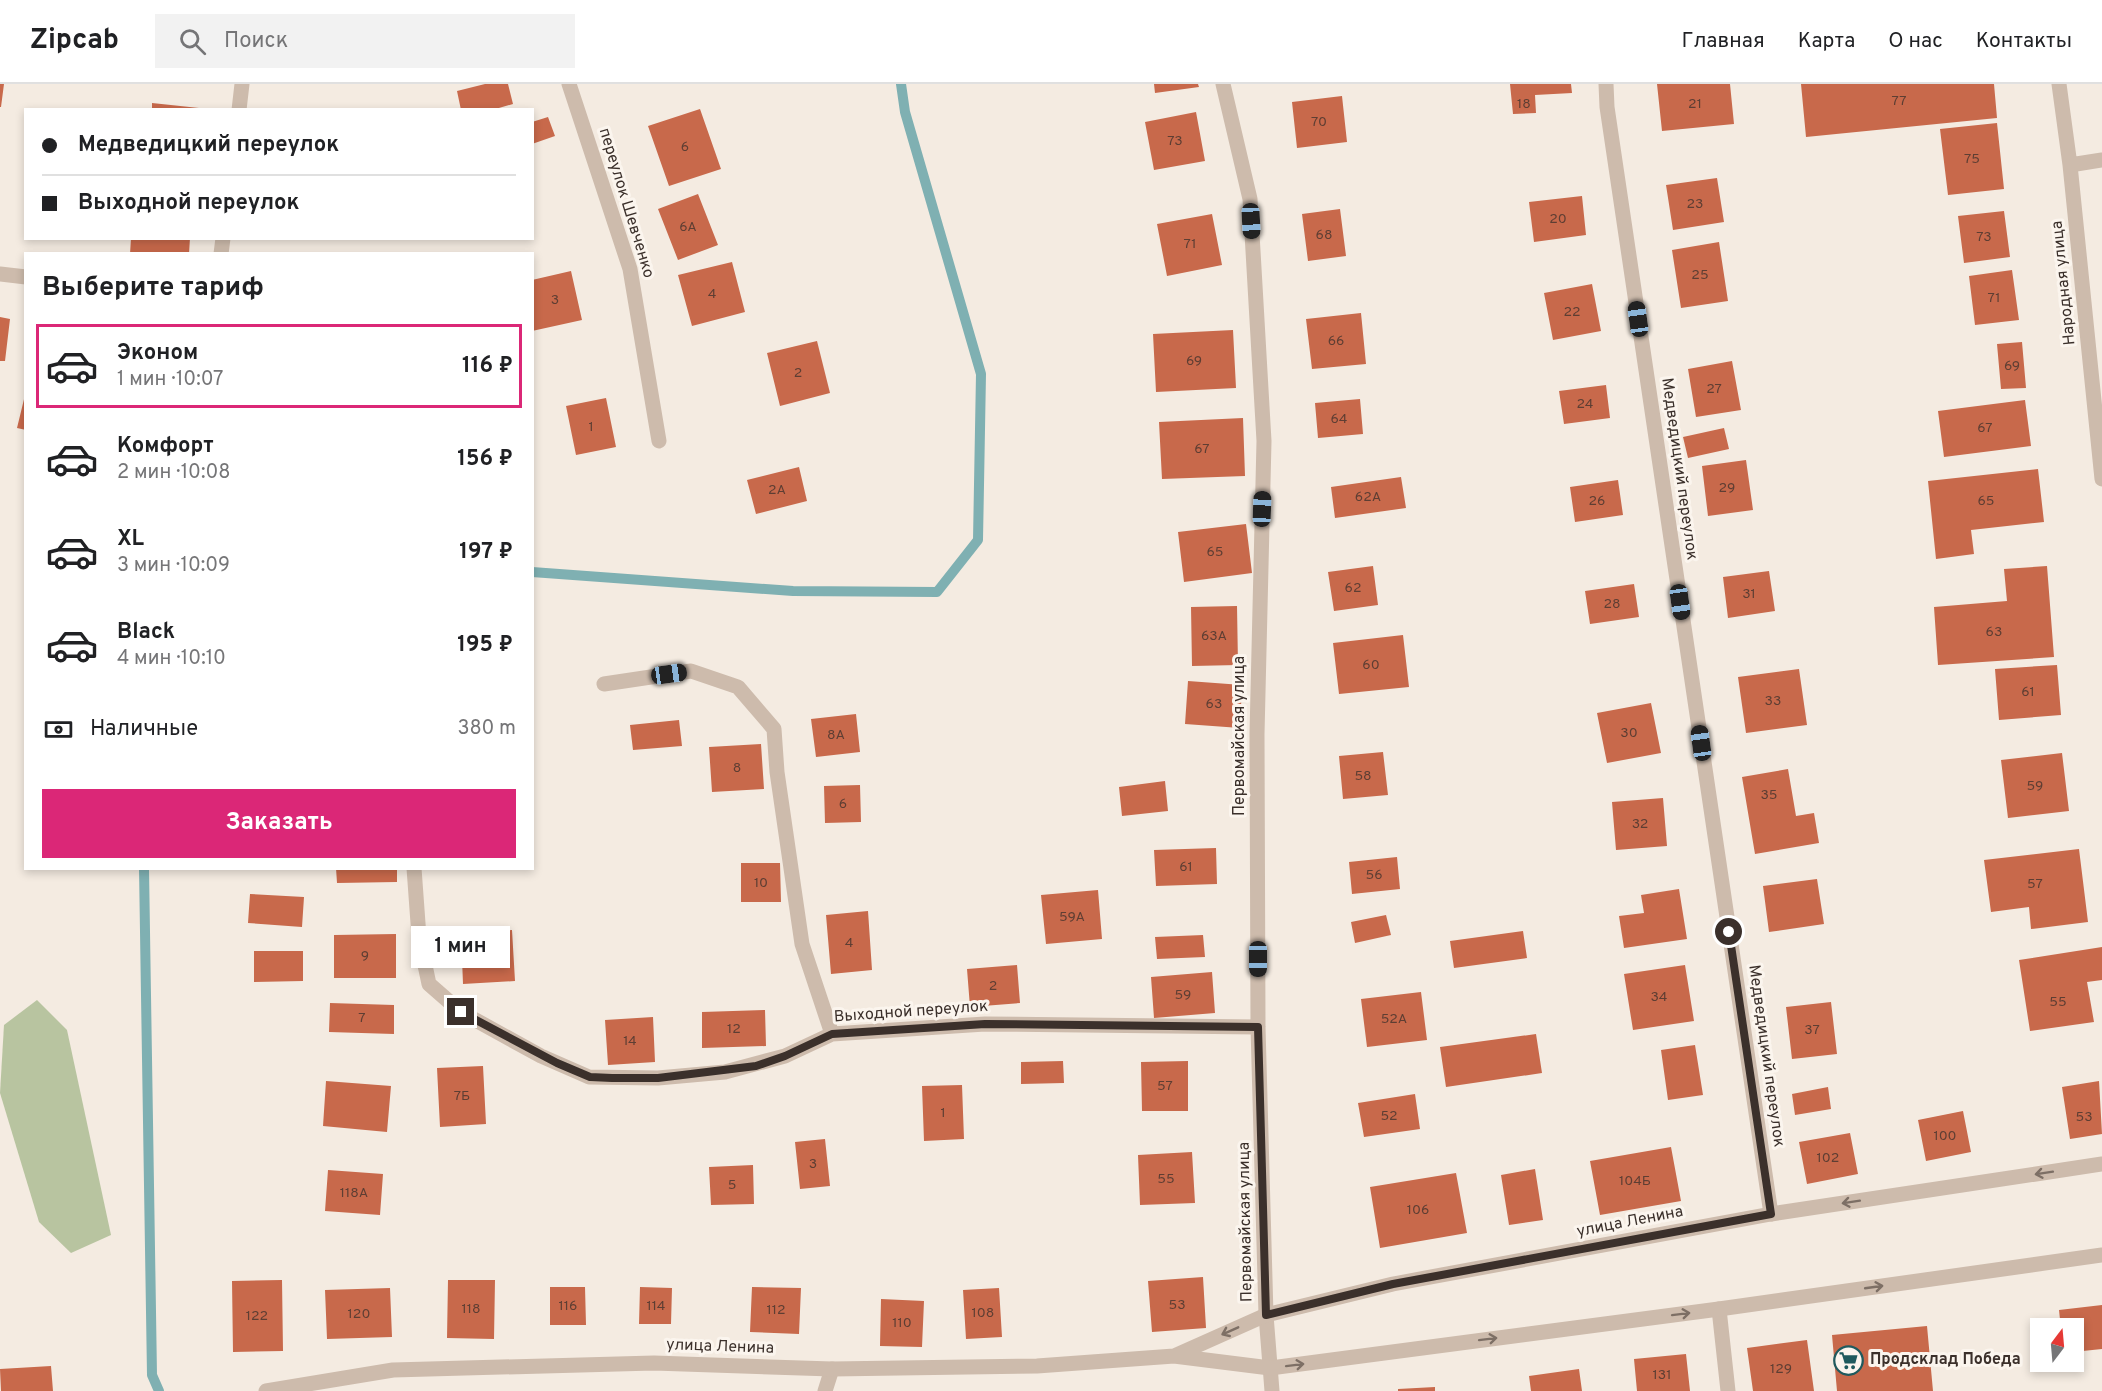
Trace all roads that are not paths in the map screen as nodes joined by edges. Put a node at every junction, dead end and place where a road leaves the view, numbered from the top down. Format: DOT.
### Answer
graph roads {
  1 [pos="242,84"];
  2 [pos="569,84"];
  3 [pos="1223,84"];
  4 [pos="1606,84"];
  5 [pos="2059,84"];
  6 [pos="239,108"];
  7 [pos="2102,160"];
  8 [pos="2070,165"];
  9 [pos="0,274"];
  10 [pos="24,276"];
  11 [pos="659,441"];
  12 [pos="2102,479"];
  13 [pos="604,684"];
  14 [pos="414,870"];
  15 [pos="1258,1027"];
  16 [pos="832,1034"];
  17 [pos="2102,1164"];
  18 [pos="1771,1214"];
  19 [pos="2102,1255"];
  20 [pos="1719,1309"];
  21 [pos="1266,1315"];
  22 [pos="1174,1356"];
  23 [pos="1270,1368"];
  24 [pos="832,1369"];
  25 [pos="266,1391"];
  26 [pos="825,1391"];
  27 [pos="1272,1391"];
  28 [pos="1728,1391"];
  1 -- 6 [label="street"];
  2 -- 11 [label="street, переулок Шевченко"];
  3 -- 15 [label="street, Первомайская улица"];
  4 -- 18 [label="street, Медведицкий переулок"];
  5 -- 8 [label="street, Народная улица"];
  7 -- 8 [label="street"];
  8 -- 12 [label="street, Народная улица"];
  9 -- 10 [label="street"];
  13 -- 16 [label="street"];
  14 -- 16 [label="street, Выходной переулок"];
  15 -- 16 [label="street, Выходной переулок"];
  15 -- 21 [label="street, Первомайская улица"];
  17 -- 18 [label="street, улица Ленина, one-way"];
  18 -- 21 [label="street, улица Ленина"];
  20 -- 19 [label="street, улица Ленина, one-way"];
  23 -- 20 [label="street, улица Ленина, one-way"];
  20 -- 28 [label="street"];
  21 -- 22 [label="street, улица Ленина, one-way"];
  21 -- 23 [label="street, Первомайская улица"];
  22 -- 23 [label="street, улица Ленина"];
  22 -- 24 [label="street, улица Ленина"];
  23 -- 27 [label="street, Первомайская улица"];
  24 -- 25 [label="street, улица Ленина"];
  24 -- 26 [label="street"];
}
